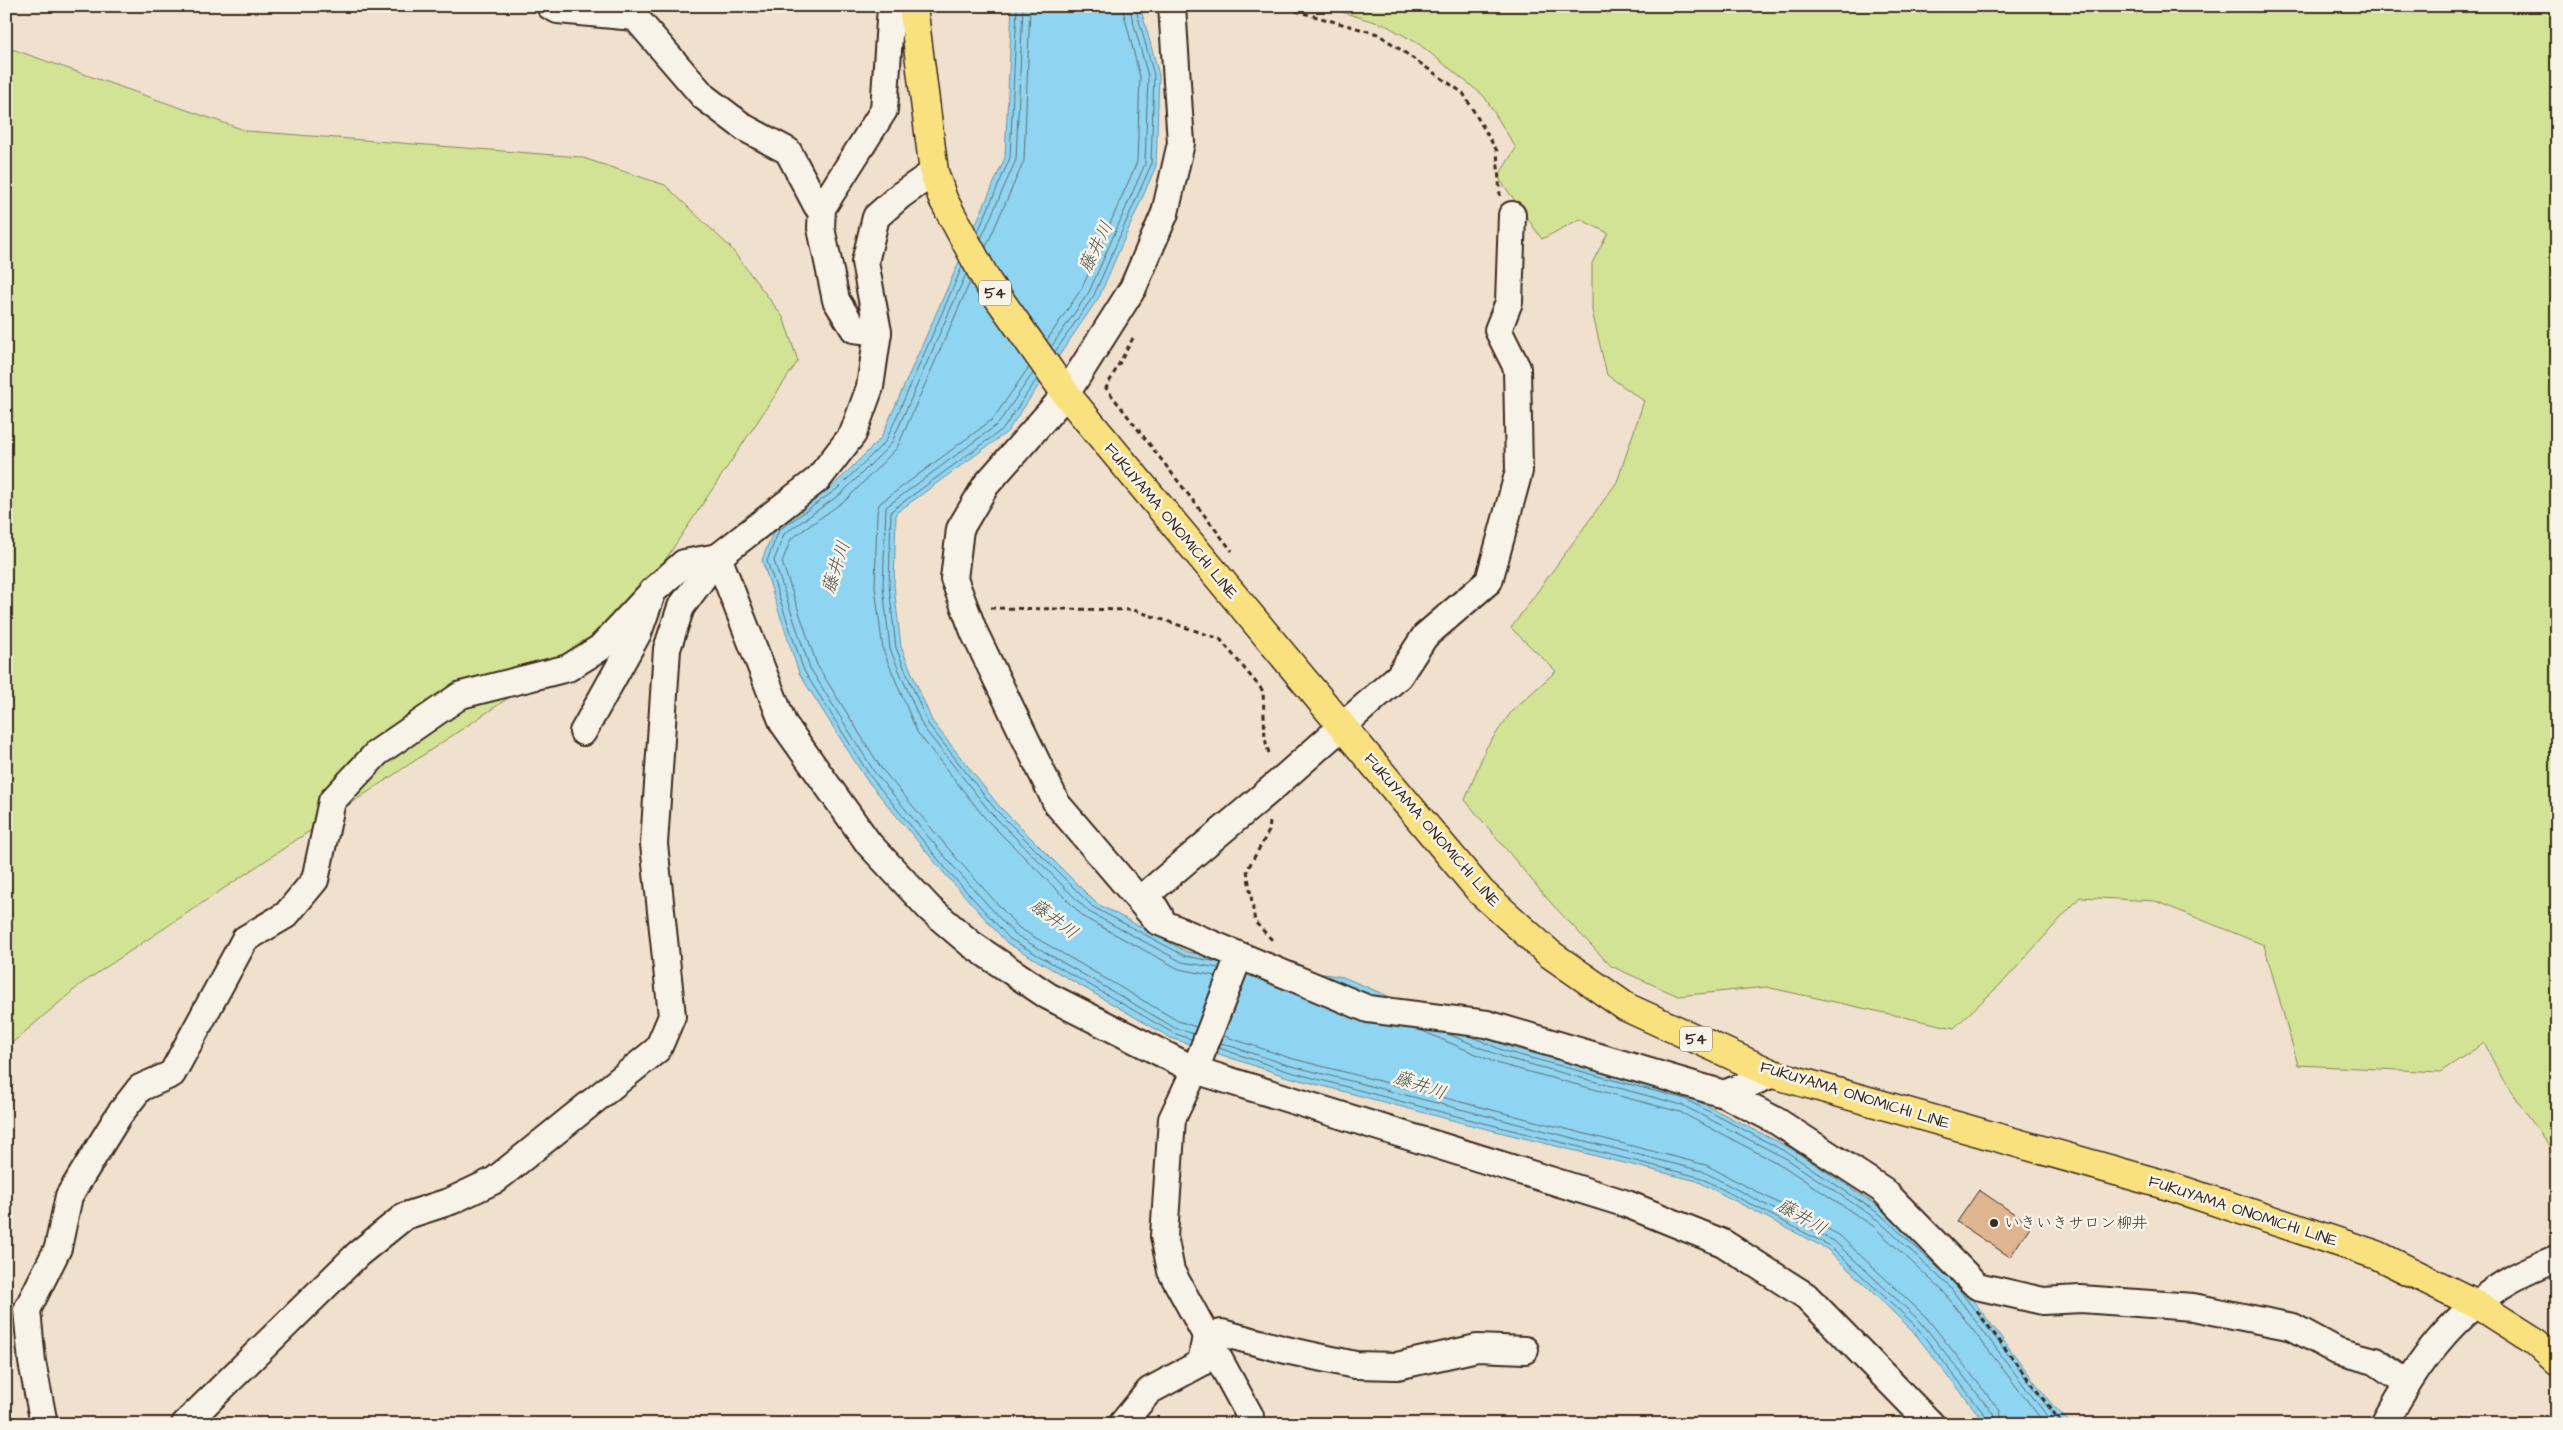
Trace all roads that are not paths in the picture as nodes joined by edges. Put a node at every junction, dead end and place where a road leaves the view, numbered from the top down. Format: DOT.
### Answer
graph roads {
  1 [pos="550,6"];
  2 [pos="890,6"];
  3 [pos="913,6"];
  4 [pos="1172,6"];
  5 [pos="934,172"];
  6 [pos="822,208"];
  7 [pos="1512,215"];
  8 [pos="878,332"];
  9 [pos="1062,388"];
  10 [pos="718,557"];
  11 [pos="653,590"];
  12 [pos="1342,726"];
  13 [pos="583,732"];
  14 [pos="1157,921"];
  15 [pos="1240,956"];
  16 [pos="1195,1070"];
  17 [pos="1773,1074"];
  18 [pos="1724,1094"];
  19 [pos="2557,1258"];
  20 [pos="2476,1304"];
  21 [pos="1206,1336"];
  22 [pos="1525,1350"];
  23 [pos="2557,1361"];
  24 [pos="2407,1382"];
  25 [pos="44,1424"];
  26 [pos="185,1424"];
  27 [pos="1122,1424"];
  28 [pos="1250,1424"];
  29 [pos="1931,1424"];
  30 [pos="2384,1424"];
  1 -- 6 [label="street"];
  2 -- 6 [label="street"];
  3 -- 5 [label="main road, FUKUYAMA ONOMICHI LINE / 54"];
  4 -- 9 [label="street"];
  5 -- 8 [label="street"];
  5 -- 9 [label="main road, FUKUYAMA ONOMICHI LINE / 54"];
  6 -- 8 [label="street"];
  7 -- 12 [label="street"];
  8 -- 10 [label="street"];
  9 -- 12 [label="main road, FUKUYAMA ONOMICHI LINE / 54"];
  9 -- 14 [label="street"];
  10 -- 11 [label="street"];
  10 -- 16 [label="street"];
  10 -- 26 [label="street"];
  11 -- 13 [label="street"];
  11 -- 25 [label="street"];
  12 -- 14 [label="street"];
  12 -- 17 [label="main road, FUKUYAMA ONOMICHI LINE / 54"];
  14 -- 15 [label="street"];
  15 -- 16 [label="street"];
  15 -- 18 [label="street"];
  16 -- 21 [label="street"];
  16 -- 29 [label="street"];
  17 -- 18 [label="street"];
  17 -- 20 [label="main road, FUKUYAMA ONOMICHI LINE / 54"];
  18 -- 24 [label="street"];
  19 -- 20 [label="street"];
  20 -- 23 [label="main road, FUKUYAMA ONOMICHI LINE / 54"];
  20 -- 24 [label="street"];
  21 -- 22 [label="street"];
  21 -- 27 [label="street"];
  21 -- 28 [label="street"];
  24 -- 30 [label="street"];
}
